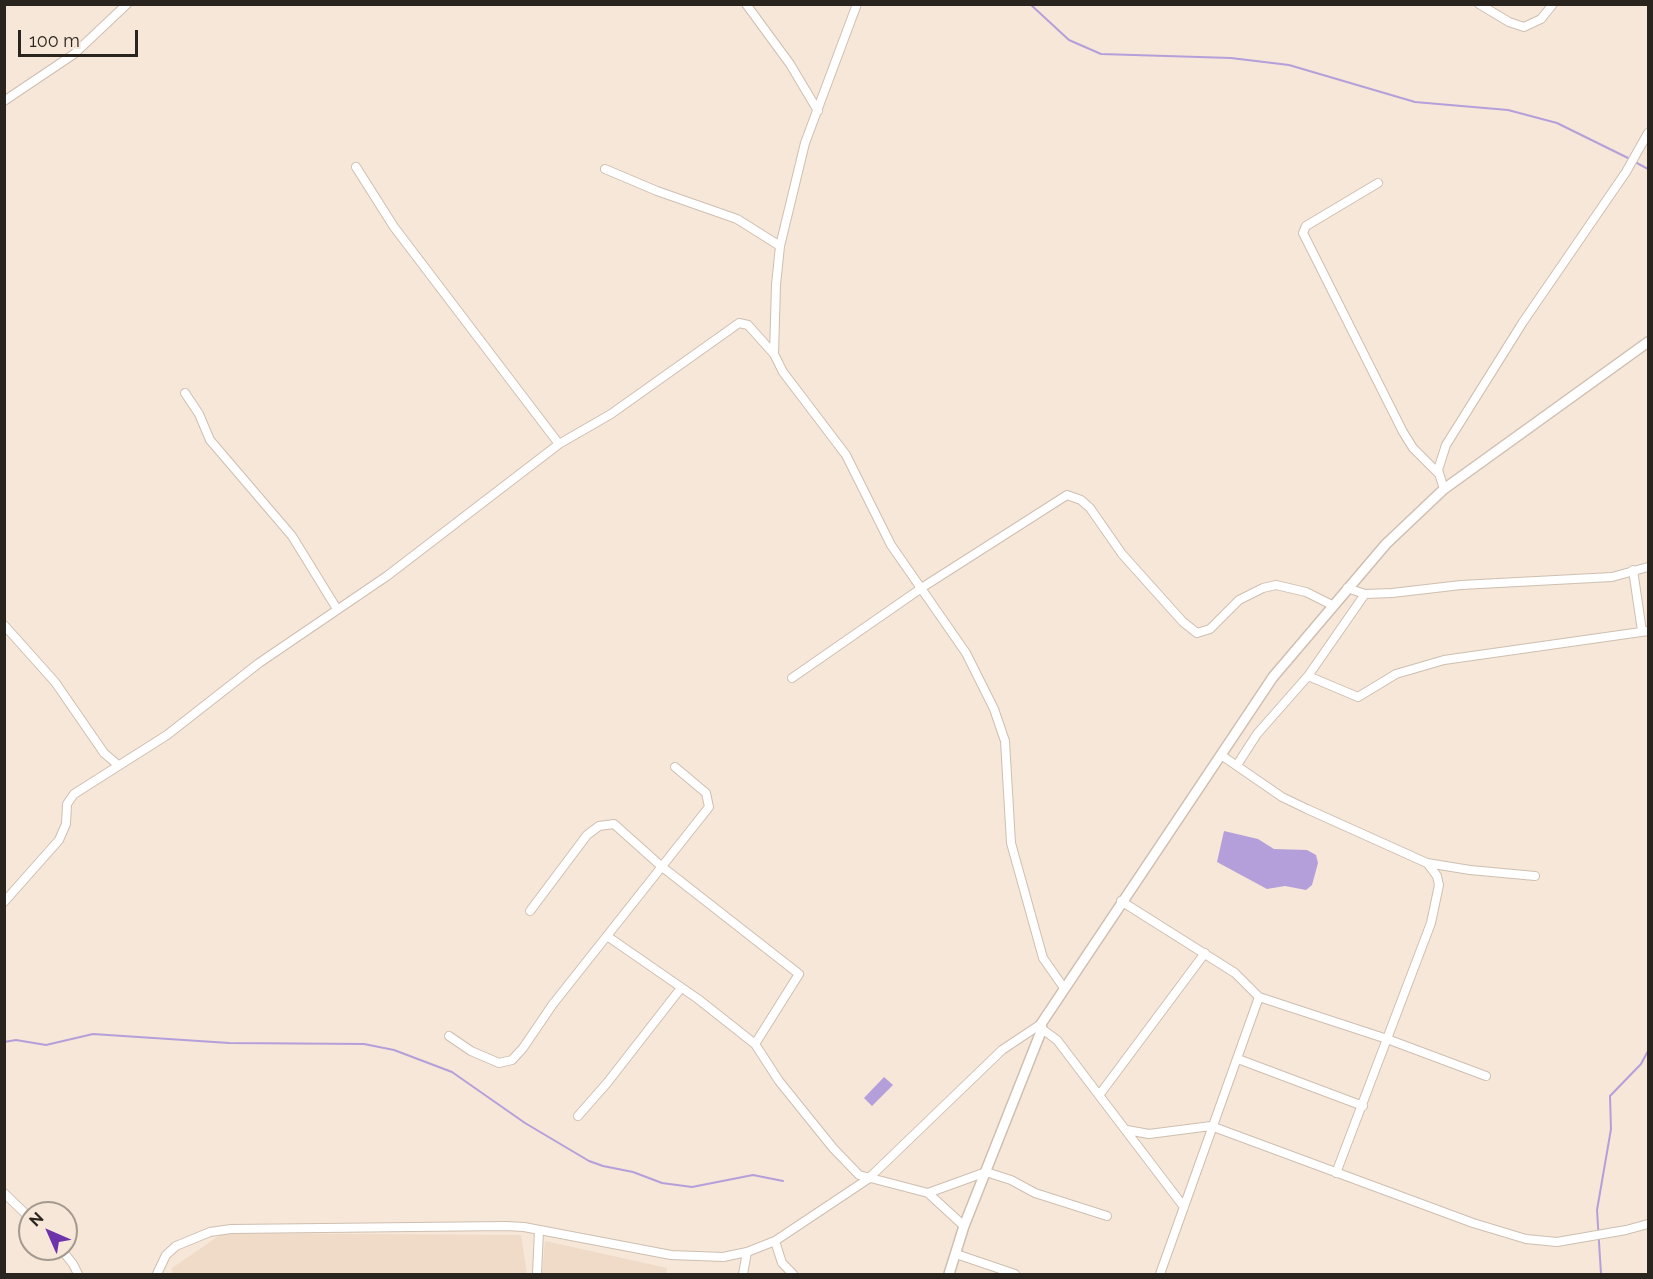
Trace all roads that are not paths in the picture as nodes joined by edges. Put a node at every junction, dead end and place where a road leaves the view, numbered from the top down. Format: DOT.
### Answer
graph roads {
  1 [pos="127,4"];
  2 [pos="746,4"];
  3 [pos="857,4"];
  4 [pos="1479,4"];
  5 [pos="1553,4"];
  6 [pos="4,101"];
  7 [pos="818,111"];
  8 [pos="1648,133"];
  9 [pos="356,167"];
  10 [pos="605,169"];
  11 [pos="1378,183"];
  12 [pos="780,246"];
  13 [pos="1648,342"];
  14 [pos="774,354"];
  15 [pos="185,393"];
  16 [pos="559,444"];
  17 [pos="1438,473"];
  18 [pos="1444,489"];
  19 [pos="1648,567"];
  20 [pos="1633,570"];
  21 [pos="923,587"];
  22 [pos="1347,588"];
  23 [pos="1365,594"];
  24 [pos="1332,605"];
  25 [pos="337,609"];
  26 [pos="4,625"];
  27 [pos="1646,631"];
  28 [pos="1308,676"];
  29 [pos="792,678"];
  30 [pos="1221,755"];
  31 [pos="118,765"];
  32 [pos="1237,765"];
  33 [pos="675,767"];
  34 [pos="1427,863"];
  35 [pos="661,866"];
  36 [pos="1535,876"];
  37 [pos="1121,901"];
  38 [pos="4,902"];
  39 [pos="530,911"];
  40 [pos="608,936"];
  41 [pos="1205,953"];
  42 [pos="681,988"];
  43 [pos="1064,988"];
  44 [pos="1260,997"];
  45 [pos="1042,1026"];
  46 [pos="449,1036"];
  47 [pos="1388,1039"];
  48 [pos="755,1044"];
  49 [pos="1238,1059"];
  50 [pos="1486,1076"];
  51 [pos="1100,1094"];
  52 [pos="1363,1106"];
  53 [pos="578,1116"];
  54 [pos="1211,1126"];
  55 [pos="1127,1130"];
  56 [pos="986,1172"];
  57 [pos="1336,1173"];
  58 [pos="868,1179"];
  59 [pos="4,1192"];
  60 [pos="928,1193"];
  61 [pos="18,1206"];
  62 [pos="1184,1207"];
  63 [pos="1107,1216"];
  64 [pos="1648,1224"];
  65 [pos="964,1226"];
  66 [pos="539,1230"];
  67 [pos="775,1241"];
  68 [pos="747,1251"];
  69 [pos="956,1254"];
  70 [pos="71,1261"];
  71 [pos="78,1275"];
  72 [pos="157,1275"];
  73 [pos="537,1275"];
  74 [pos="743,1275"];
  75 [pos="793,1275"];
  76 [pos="949,1275"];
  77 [pos="1015,1275"];
  78 [pos="1160,1275"];
  1 -- 6 [label="street"];
  2 -- 7 [label="street"];
  3 -- 7 [label="street"];
  4 -- 5 [label="street"];
  7 -- 12 [label="street"];
  8 -- 17 [label="street"];
  9 -- 16 [label="street"];
  10 -- 12 [label="street"];
  11 -- 17 [label="street"];
  12 -- 14 [label="street"];
  13 -- 18 [label="main road"];
  14 -- 16 [label="street"];
  14 -- 21 [label="street"];
  15 -- 25 [label="street"];
  16 -- 25 [label="street"];
  17 -- 18 [label="street"];
  18 -- 22 [label="main road"];
  19 -- 20 [label="street"];
  20 -- 23 [label="street"];
  20 -- 27 [label="street"];
  21 -- 24 [label="street"];
  21 -- 29 [label="street"];
  21 -- 43 [label="street"];
  22 -- 23 [label="street"];
  22 -- 24 [label="main road"];
  23 -- 28 [label="street"];
  24 -- 30 [label="main road"];
  25 -- 31 [label="street"];
  26 -- 31 [label="street"];
  27 -- 28 [label="street"];
  28 -- 32 [label="street"];
  30 -- 32 [label="street"];
  30 -- 37 [label="main road"];
  31 -- 38 [label="street"];
  32 -- 34 [label="street"];
  33 -- 35 [label="street"];
  34 -- 36 [label="street"];
  34 -- 47 [label="street"];
  35 -- 39 [label="street"];
  35 -- 40 [label="street"];
  35 -- 48 [label="street"];
  37 -- 41 [label="street"];
  37 -- 43 [label="main road"];
  40 -- 42 [label="street"];
  40 -- 46 [label="street"];
  41 -- 44 [label="street"];
  41 -- 51 [label="street"];
  42 -- 48 [label="street"];
  42 -- 53 [label="street"];
  43 -- 45 [label="main road"];
  44 -- 47 [label="street"];
  44 -- 49 [label="street"];
  45 -- 51 [label="street"];
  45 -- 56 [label="main road"];
  45 -- 58 [label="street"];
  47 -- 50 [label="street"];
  47 -- 52 [label="street"];
  48 -- 58 [label="street"];
  49 -- 52 [label="street"];
  49 -- 54 [label="street"];
  51 -- 55 [label="street"];
  52 -- 57 [label="street"];
  54 -- 55 [label="street"];
  54 -- 57 [label="street"];
  54 -- 62 [label="street"];
  55 -- 62 [label="street"];
  56 -- 60 [label="street"];
  56 -- 63 [label="street"];
  56 -- 65 [label="main road"];
  57 -- 64 [label="street"];
  58 -- 60 [label="street"];
  58 -- 67 [label="street"];
  59 -- 61 [label="street"];
  60 -- 65 [label="street"];
  62 -- 78 [label="street"];
  65 -- 69 [label="main road"];
  66 -- 68 [label="street"];
  66 -- 72 [label="street"];
  66 -- 73 [label="street"];
  67 -- 68 [label="street"];
  67 -- 75 [label="street"];
  68 -- 74 [label="street"];
  69 -- 76 [label="main road"];
  69 -- 77 [label="street"];
  70 -- 71 [label="street"];
}
